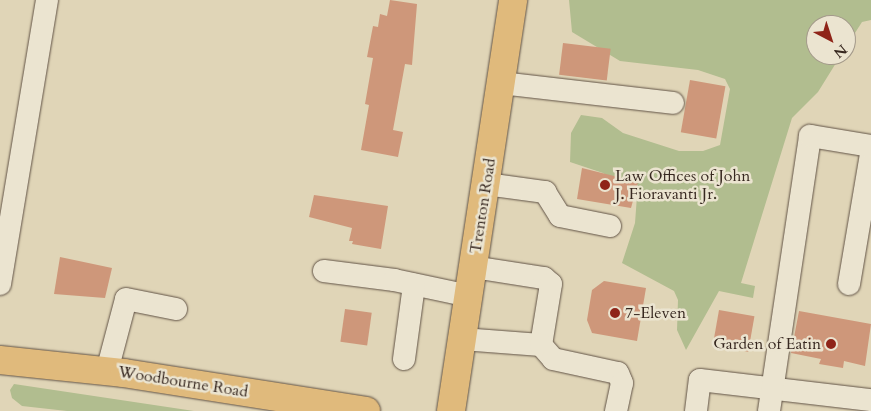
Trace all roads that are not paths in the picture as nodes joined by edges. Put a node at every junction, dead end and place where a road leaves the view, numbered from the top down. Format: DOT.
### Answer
graph roads {
  1 [pos="47,0"];
  2 [pos="513,0"];
  3 [pos="501,83"];
  4 [pos="673,103"];
  5 [pos="871,146"];
  6 [pos="871,154"];
  7 [pos="486,184"];
  8 [pos="610,226"];
  9 [pos="474,267"];
  10 [pos="324,271"];
  11 [pos="0,284"];
  12 [pos="849,284"];
  13 [pos="414,285"];
  14 [pos="469,296"];
  15 [pos="176,309"];
  16 [pos="462,339"];
  17 [pos="541,345"];
  18 [pos="404,359"];
  19 [pos="0,360"];
  20 [pos="107,371"];
  21 [pos="772,389"];
  22 [pos="871,400"];
  23 [pos="366,411"];
  24 [pos="451,411"];
  25 [pos="616,411"];
  26 [pos="696,411"];
  27 [pos="769,411"];
  1 -- 11 [label="lane"];
  2 -- 3 [label="main road, Trenton Road"];
  3 -- 4 [label="lane"];
  3 -- 7 [label="main road, Trenton Road"];
  5 -- 21 [label="lane"];
  6 -- 12 [label="lane"];
  7 -- 8 [label="lane"];
  7 -- 9 [label="main road, Trenton Road"];
  9 -- 14 [label="main road, Trenton Road"];
  9 -- 17 [label="lane"];
  10 -- 13 [label="lane"];
  13 -- 14 [label="lane"];
  13 -- 18 [label="lane"];
  14 -- 16 [label="main road, Trenton Road"];
  15 -- 20 [label="lane"];
  16 -- 17 [label="lane"];
  16 -- 24 [label="main road, Trenton Road"];
  17 -- 25 [label="lane"];
  19 -- 20 [label="main road, Woodbourne Road"];
  20 -- 23 [label="main road, Woodbourne Road"];
  21 -- 22 [label="lane"];
  21 -- 26 [label="lane"];
  21 -- 27 [label="lane"];
}
